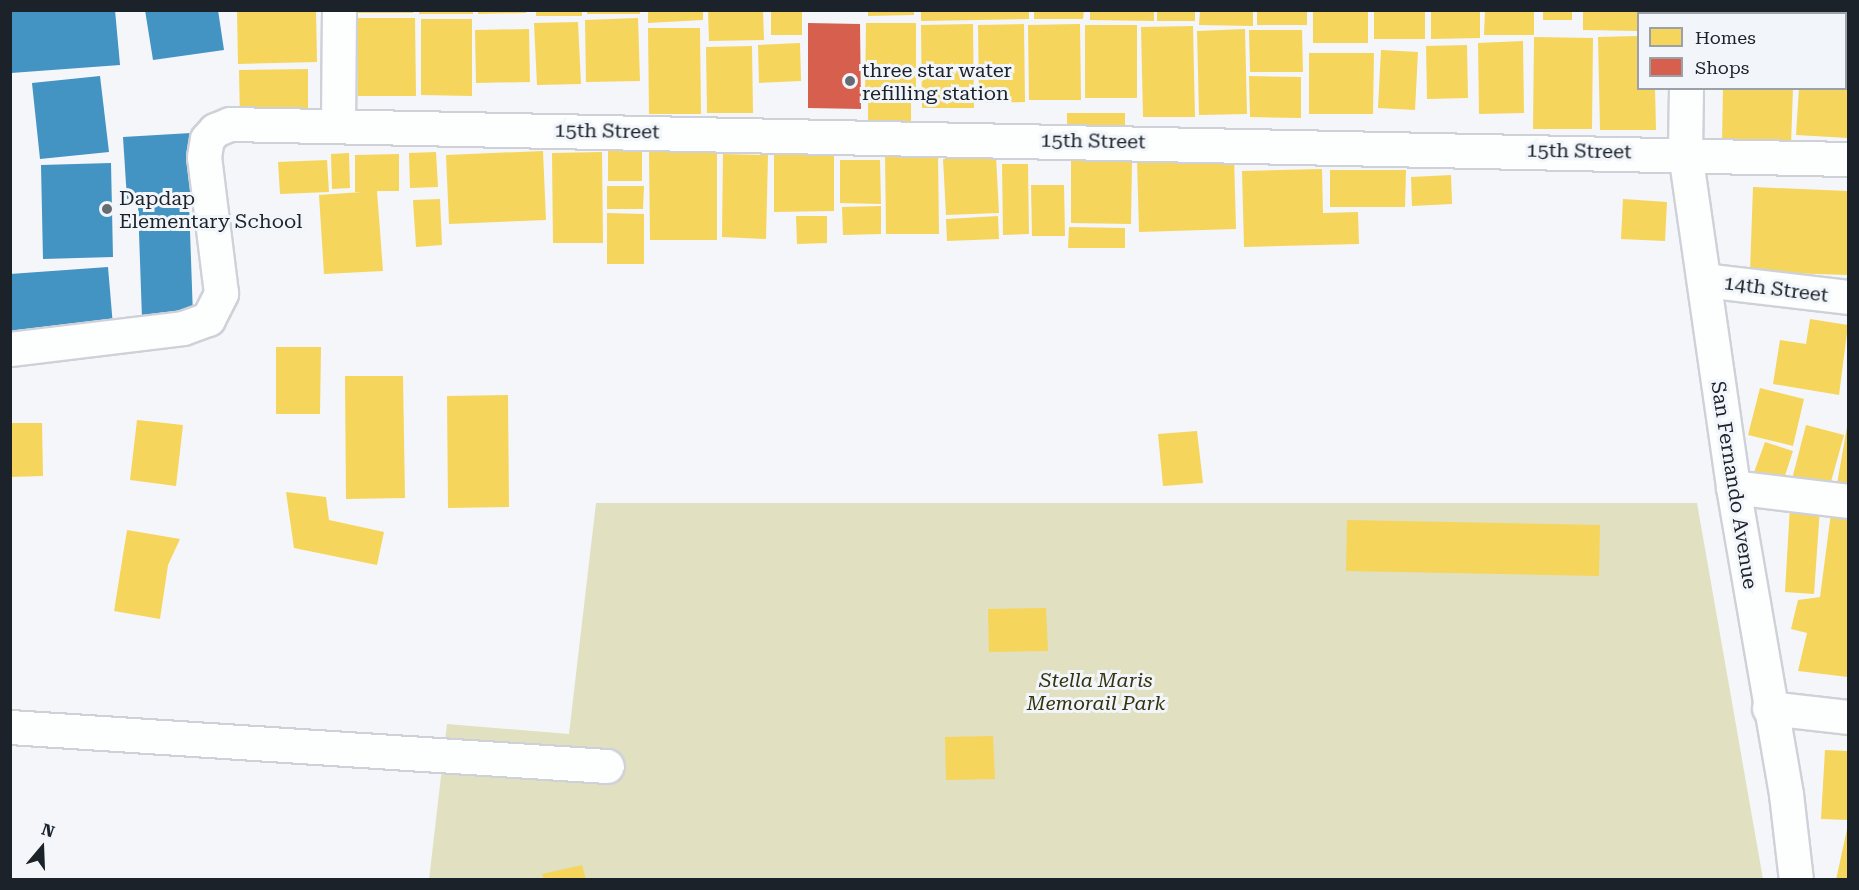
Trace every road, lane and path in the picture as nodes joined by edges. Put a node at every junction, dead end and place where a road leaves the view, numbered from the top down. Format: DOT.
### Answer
graph roads {
  1 [pos="339,10"];
  2 [pos="1686,90"];
  3 [pos="338,125"];
  4 [pos="1685,153"];
  5 [pos="1848,159"];
  6 [pos="1704,280"];
  7 [pos="1848,297"];
  8 [pos="10,350"];
  9 [pos="1733,487"];
  10 [pos="1848,501"];
  11 [pos="1769,708"];
  12 [pos="1848,717"];
  13 [pos="10,726"];
  14 [pos="607,765"];
  15 [pos="1796,879"];
  1 -- 3 [label="street"];
  2 -- 4 [label="street, San Fernando Avenue"];
  3 -- 4 [label="street, 15th Street"];
  3 -- 8 [label="street, 15th Street"];
  4 -- 5 [label="street, 15th Street"];
  4 -- 6 [label="street, San Fernando Avenue"];
  6 -- 7 [label="street, 14th Street"];
  6 -- 9 [label="street, San Fernando Avenue"];
  9 -- 10 [label="street"];
  9 -- 11 [label="street, San Fernando Avenue"];
  11 -- 12 [label="street"];
  11 -- 15 [label="street, San Fernando Avenue"];
  13 -- 14 [label="street"];
}
